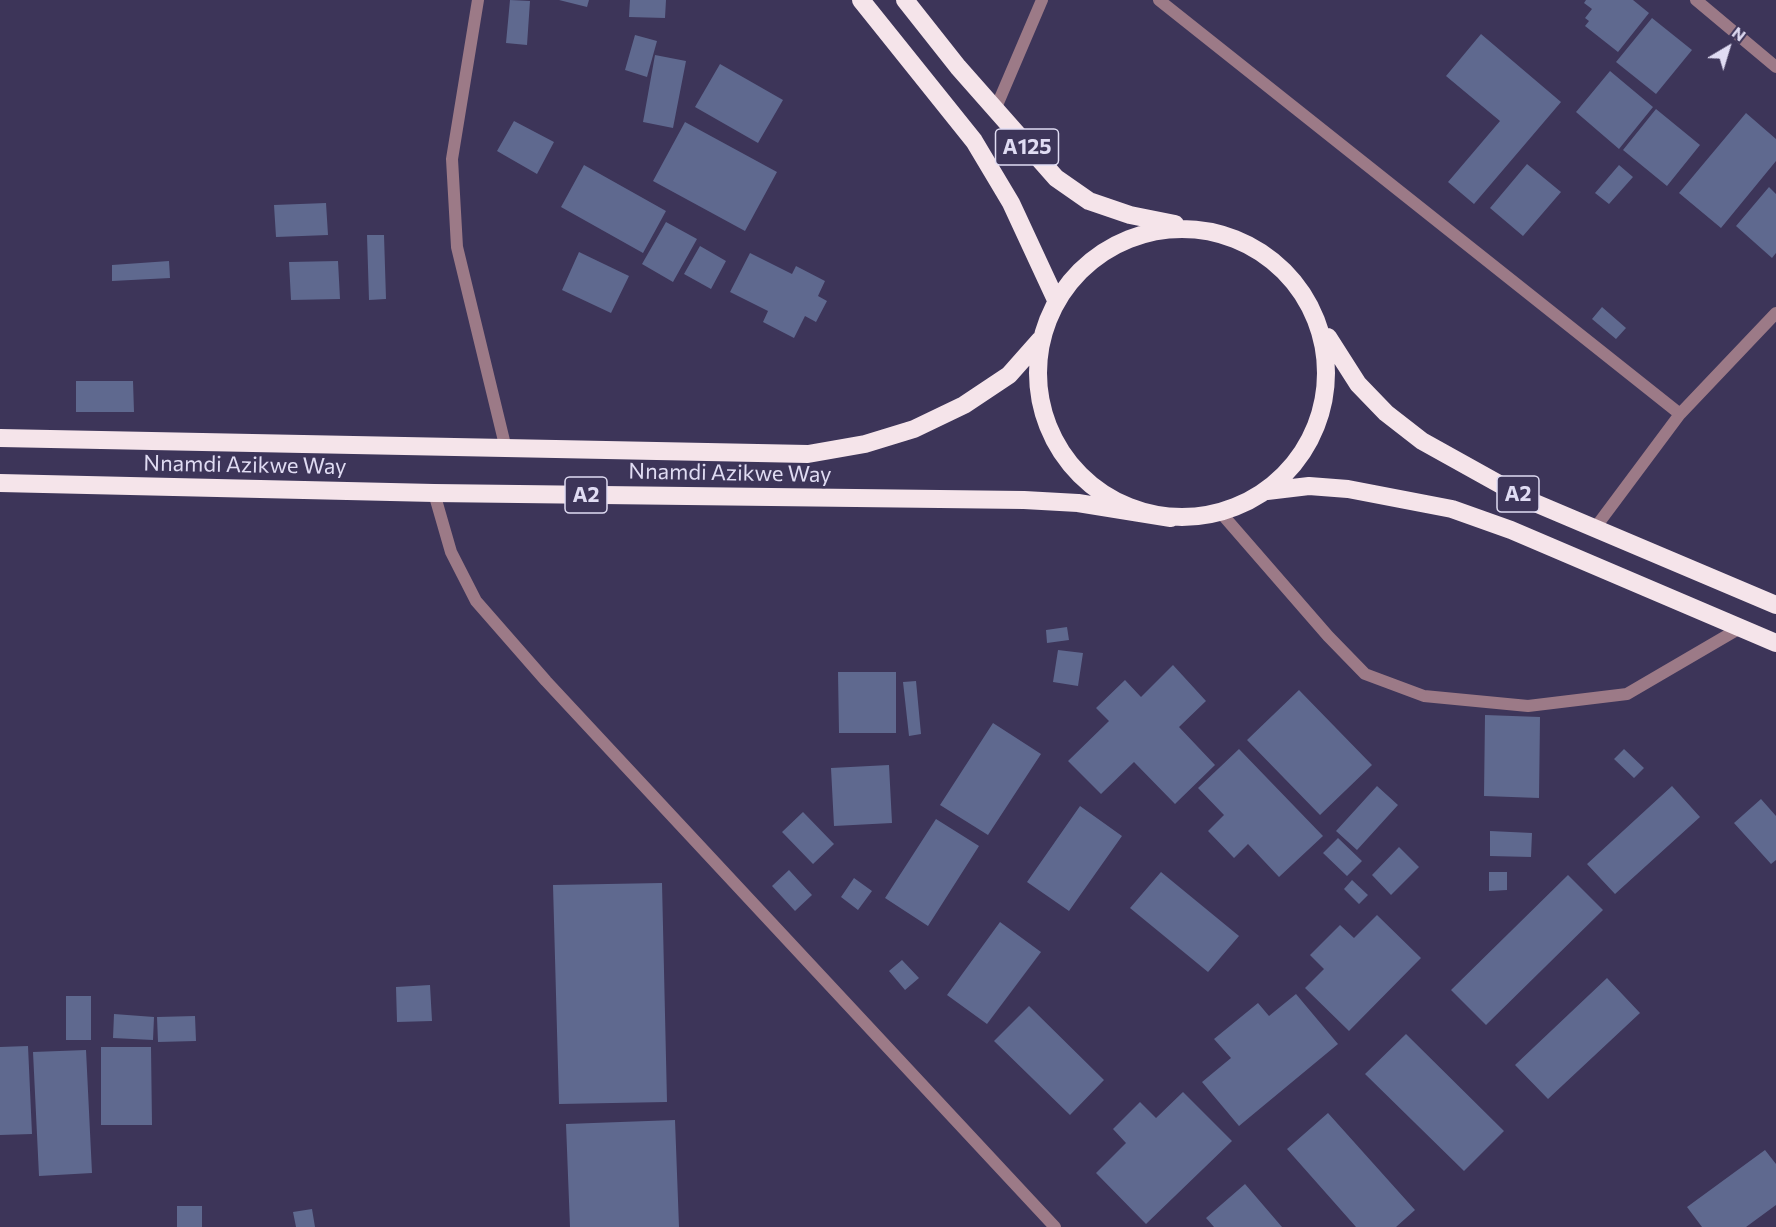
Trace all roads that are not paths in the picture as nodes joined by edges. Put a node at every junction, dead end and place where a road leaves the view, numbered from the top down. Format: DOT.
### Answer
graph roads {
  1 [pos="478,0"];
  2 [pos="861,0"];
  3 [pos="905,0"];
  4 [pos="1042,0"];
  5 [pos="1159,0"];
  6 [pos="1696,0"];
  7 [pos="1776,67"];
  8 [pos="995,110"];
  9 [pos="1194,228"];
  10 [pos="1056,300"];
  11 [pos="1314,311"];
  12 [pos="1776,313"];
  13 [pos="1040,340"];
  14 [pos="1680,414"];
  15 [pos="0,438"];
  16 [pos="506,449"];
  17 [pos="0,483"];
  18 [pos="1267,491"];
  19 [pos="434,493"];
  20 [pos="1221,513"];
  21 [pos="1171,518"];
  22 [pos="1595,528"];
  23 [pos="1776,605"];
  24 [pos="1740,628"];
  25 [pos="1776,643"];
  26 [pos="1054,1227"];
  1 -- 16 [label="street"];
  2 -- 10 [label="highway, A125"];
  3 -- 8 [label="highway, A125"];
  4 -- 8 [label="street"];
  5 -- 14 [label="street"];
  6 -- 7 [label="street"];
  8 -- 9 [label="highway, A125"];
  9 -- 10 [label="highway"];
  9 -- 11 [label="highway"];
  10 -- 13 [label="highway"];
  11 -- 18 [label="highway"];
  11 -- 22 [label="highway, A2"];
  12 -- 14 [label="street"];
  13 -- 16 [label="highway, Nnamdi Azikwe Way / A2"];
  13 -- 21 [label="highway"];
  14 -- 22 [label="street"];
  15 -- 16 [label="highway, Nnamdi Azikwe Way / A2"];
  17 -- 19 [label="highway, Nnamdi Azikwe Way / A2"];
  18 -- 20 [label="highway"];
  18 -- 24 [label="highway, A2"];
  19 -- 21 [label="highway, Nnamdi Azikwe Way / A2"];
  19 -- 26 [label="street"];
  20 -- 21 [label="highway"];
  20 -- 24 [label="street"];
  22 -- 23 [label="highway, A2"];
  24 -- 25 [label="highway, A2"];
}
